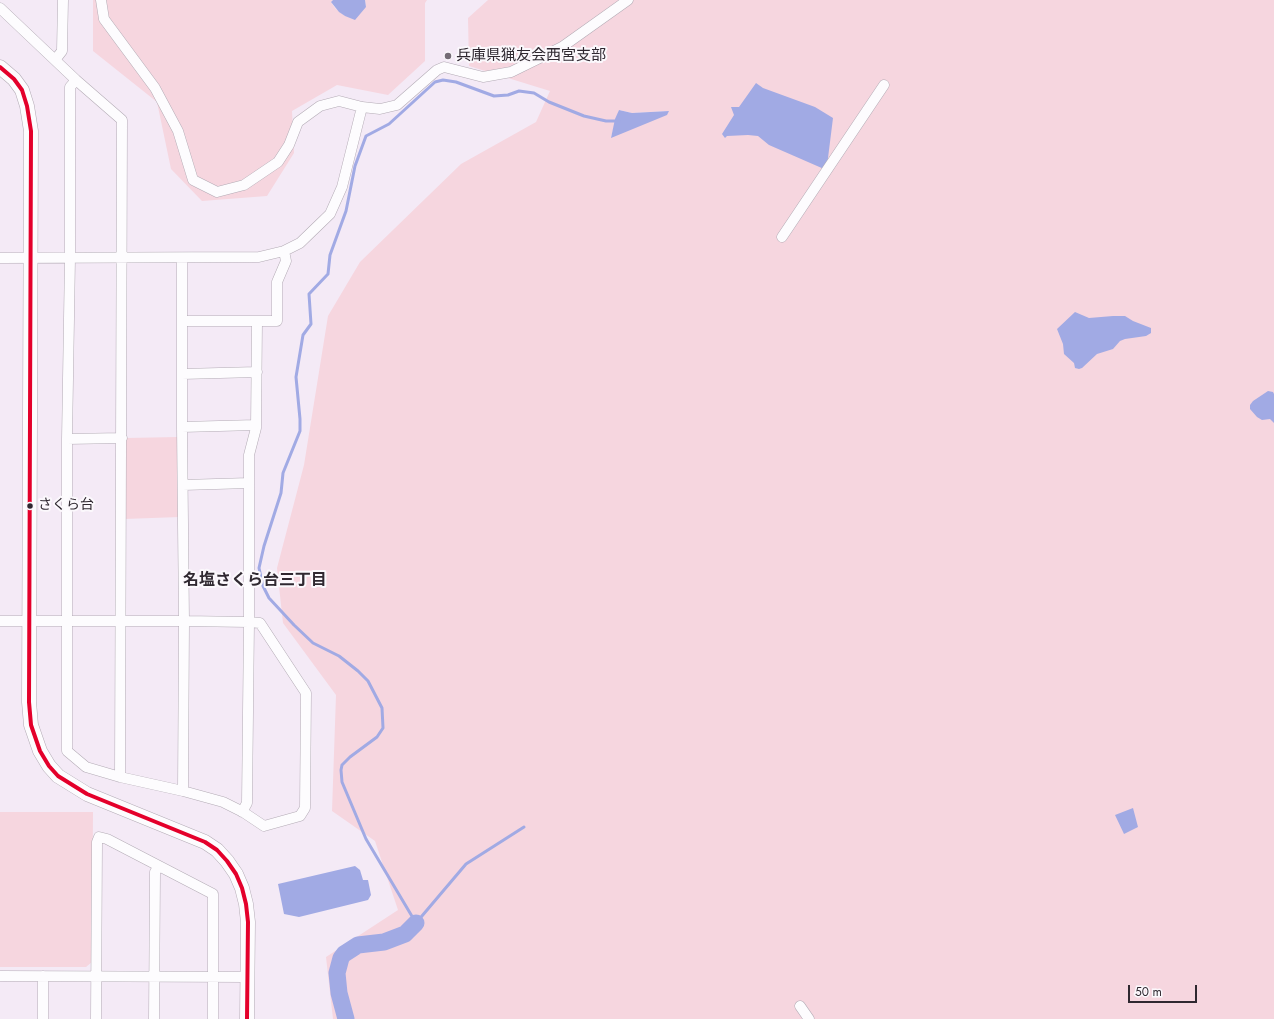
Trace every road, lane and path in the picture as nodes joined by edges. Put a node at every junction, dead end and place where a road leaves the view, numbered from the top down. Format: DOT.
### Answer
graph roads {
  1 [pos="0,0"];
  2 [pos="62,0"];
  3 [pos="101,0"];
  4 [pos="628,0"];
  5 [pos="0,8"];
  6 [pos="55,60"];
  7 [pos="0,66"];
  8 [pos="76,80"];
  9 [pos="884,85"];
  10 [pos="362,107"];
  11 [pos="782,237"];
  12 [pos="284,251"];
  13 [pos="0,258"];
  14 [pos="30,258"];
  15 [pos="70,258"];
  16 [pos="123,258"];
  17 [pos="182,258"];
  18 [pos="182,321"];
  19 [pos="257,321"];
  20 [pos="257,372"];
  21 [pos="182,374"];
  22 [pos="256,425"];
  23 [pos="182,427"];
  24 [pos="122,438"];
  25 [pos="67,439"];
  26 [pos="249,483"];
  27 [pos="183,485"];
  28 [pos="0,621"];
  29 [pos="30,621"];
  30 [pos="67,621"];
  31 [pos="121,621"];
  32 [pos="184,621"];
  33 [pos="249,622"];
  34 [pos="120,777"];
  35 [pos="183,791"];
  36 [pos="242,812"];
  37 [pos="159,866"];
  38 [pos="0,976"];
  39 [pos="43,976"];
  40 [pos="96,976"];
  41 [pos="155,976"];
  42 [pos="213,976"];
  43 [pos="248,977"];
  44 [pos="800,1006"];
  45 [pos="43,1019"];
  46 [pos="96,1019"];
  47 [pos="154,1019"];
  48 [pos="213,1019"];
  49 [pos="247,1019"];
  50 [pos="809,1019"];
  1 -- 5 [label="street"];
  2 -- 6 [label="street"];
  3 -- 10 [label="street"];
  4 -- 10 [label="street"];
  5 -- 6 [label="street"];
  6 -- 8 [label="street"];
  7 -- 14 [label="street"];
  8 -- 15 [label="street"];
  8 -- 16 [label="street"];
  9 -- 11 [label="street"];
  10 -- 12 [label="street"];
  12 -- 17 [label="street"];
  12 -- 19 [label="street"];
  13 -- 14 [label="street"];
  14 -- 15 [label="street"];
  14 -- 29 [label="street"];
  15 -- 16 [label="street"];
  15 -- 25 [label="street"];
  16 -- 17 [label="street"];
  16 -- 24 [label="street"];
  17 -- 18 [label="street"];
  18 -- 19 [label="street"];
  18 -- 21 [label="street"];
  19 -- 20 [label="street"];
  20 -- 21 [label="street"];
  20 -- 22 [label="street"];
  21 -- 23 [label="street"];
  22 -- 23 [label="street"];
  22 -- 26 [label="street"];
  23 -- 27 [label="street"];
  24 -- 25 [label="street"];
  24 -- 31 [label="street"];
  25 -- 30 [label="street"];
  26 -- 27 [label="street"];
  26 -- 33 [label="street"];
  27 -- 32 [label="street"];
  28 -- 29 [label="street"];
  29 -- 30 [label="street"];
  29 -- 43 [label="street"];
  30 -- 31 [label="street"];
  30 -- 34 [label="street"];
  31 -- 32 [label="street"];
  31 -- 34 [label="street"];
  32 -- 33 [label="street"];
  32 -- 35 [label="street"];
  33 -- 36 [label="street"];
  33 -- 36 [label="street"];
  34 -- 35 [label="street"];
  35 -- 36 [label="street"];
  37 -- 40 [label="street"];
  37 -- 41 [label="street"];
  37 -- 42 [label="street"];
  38 -- 39 [label="street"];
  39 -- 40 [label="street"];
  39 -- 45 [label="street"];
  40 -- 41 [label="street"];
  40 -- 46 [label="street"];
  41 -- 42 [label="street"];
  41 -- 47 [label="street"];
  42 -- 43 [label="street"];
  42 -- 48 [label="street"];
  43 -- 49 [label="street"];
  44 -- 50 [label="street"];
}
